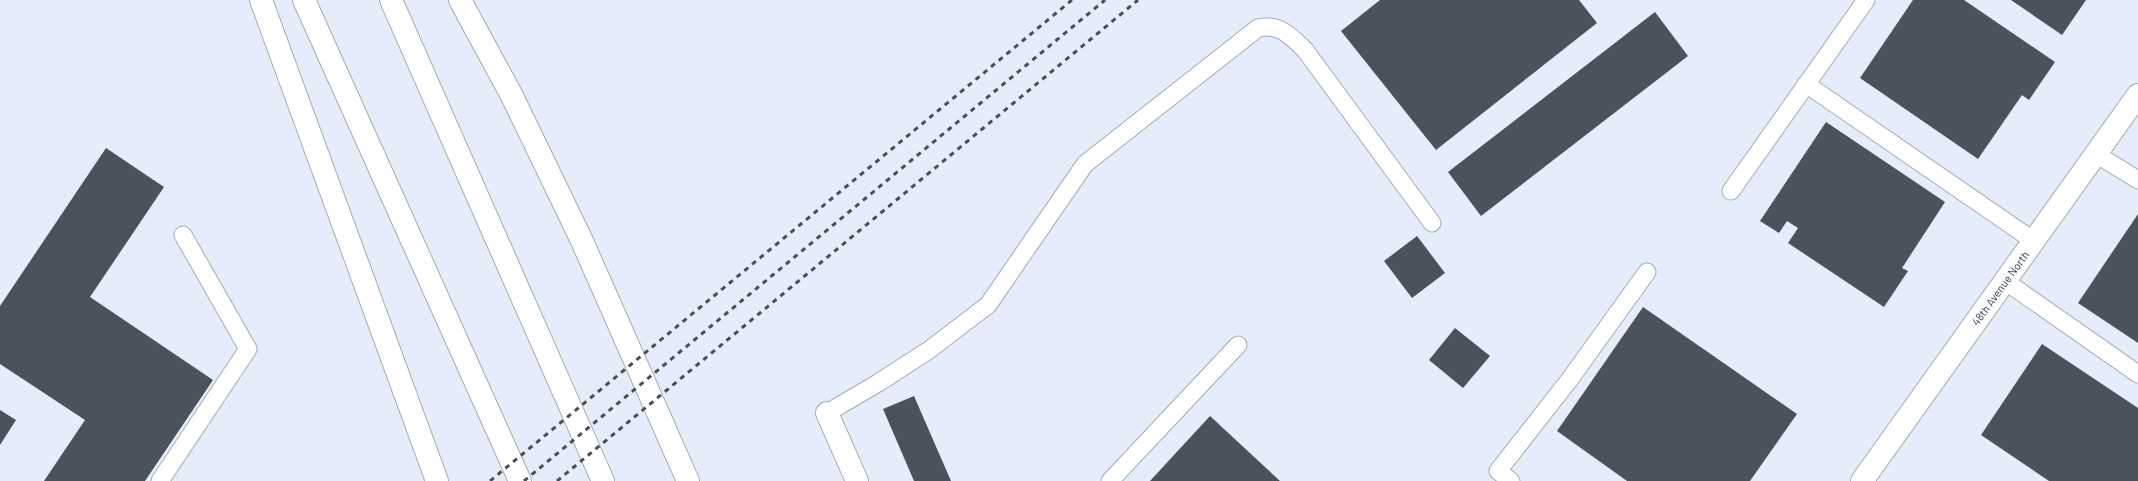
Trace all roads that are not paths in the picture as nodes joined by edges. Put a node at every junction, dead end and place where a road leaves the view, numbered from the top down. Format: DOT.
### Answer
graph roads {
  1 [pos="260,0"];
  2 [pos="304,0"];
  3 [pos="391,0"];
  4 [pos="460,0"];
  5 [pos="1866,0"];
  6 [pos="1806,84"];
  7 [pos="2138,95"];
  8 [pos="2096,154"];
  9 [pos="2138,180"];
  10 [pos="1731,191"];
  11 [pos="1432,222"];
  12 [pos="183,235"];
  13 [pos="2034,241"];
  14 [pos="1647,272"];
  15 [pos="2006,281"];
  16 [pos="1238,345"];
  17 [pos="2138,374"];
  18 [pos="827,413"];
  19 [pos="160,481"];
  20 [pos="437,481"];
  21 [pos="520,481"];
  22 [pos="603,481"];
  23 [pos="688,481"];
  24 [pos="857,481"];
  25 [pos="1110,481"];
  26 [pos="1511,481"];
  27 [pos="1862,481"];
  1 -- 20 [label="main road"];
  2 -- 21 [label="main road"];
  3 -- 22 [label="main road"];
  4 -- 23 [label="main road"];
  5 -- 6 [label="lane"];
  6 -- 10 [label="lane"];
  6 -- 13 [label="lane"];
  7 -- 8 [label="main road, 48th Avenue North"];
  8 -- 9 [label="lane"];
  8 -- 13 [label="main road, 48th Avenue North"];
  11 -- 18 [label="lane"];
  12 -- 19 [label="lane"];
  13 -- 15 [label="main road, 48th Avenue North"];
  14 -- 26 [label="lane"];
  15 -- 17 [label="lane"];
  15 -- 27 [label="main road, 48th Avenue North"];
  16 -- 25 [label="lane"];
  18 -- 24 [label="main road"];
}
